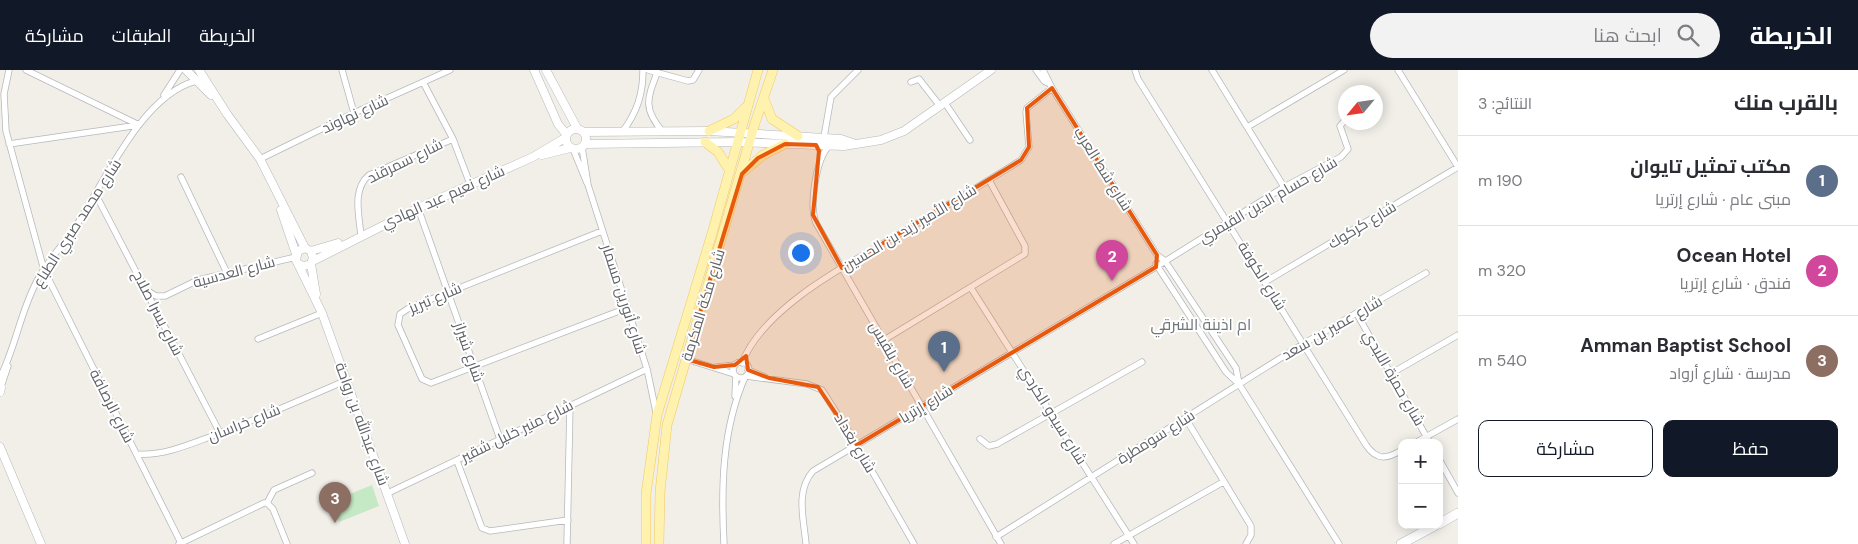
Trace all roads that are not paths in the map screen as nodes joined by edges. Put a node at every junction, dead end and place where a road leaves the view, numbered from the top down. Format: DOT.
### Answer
graph roads {
  1 [pos="9,70"];
  2 [pos="26,70"];
  3 [pos="180,70"];
  4 [pos="186,70"];
  5 [pos="342,70"];
  6 [pos="450,70"];
  7 [pos="534,70"];
  8 [pos="546,70"];
  9 [pos="643,70"];
  10 [pos="648,70"];
  11 [pos="700,70"];
  12 [pos="758,70"];
  13 [pos="772,70"];
  14 [pos="858,70"];
  15 [pos="990,70"];
  16 [pos="1036,70"];
  17 [pos="1043,70"];
  18 [pos="1135,70"];
  19 [pos="1212,70"];
  20 [pos="1344,70"];
  21 [pos="1399,71"];
  22 [pos="202,72"];
  23 [pos="657,73"];
  24 [pos="196,81"];
  25 [pos="423,82"];
  26 [pos="911,82"];
  27 [pos="1050,85"];
  28 [pos="163,97"];
  29 [pos="764,98"];
  30 [pos="218,101"];
  31 [pos="942,104"];
  32 [pos="747,105"];
  33 [pos="354,113"];
  34 [pos="139,124"];
  35 [pos="1249,126"];
  36 [pos="580,130"];
  37 [pos="1341,130"];
  38 [pos="623,131"];
  39 [pos="709,131"];
  40 [pos="663,132"];
  41 [pos="740,132"];
  42 [pos="752,132"];
  43 [pos="566,136"];
  44 [pos="798,136"];
  45 [pos="824,138"];
  46 [pos="453,139"];
  47 [pos="970,140"];
  48 [pos="705,142"];
  49 [pos="738,142"];
  50 [pos="750,142"];
  51 [pos="9,144"];
  52 [pos="785,144"];
  53 [pos="853,144"];
  54 [pos="816,145"];
  55 [pos="583,146"];
  56 [pos="829,146"];
  57 [pos="572,148"];
  58 [pos="533,157"];
  59 [pos="820,157"];
  60 [pos="260,159"];
  61 [pos="1458,167"];
  62 [pos="730,171"];
  63 [pos="742,174"];
  64 [pos="180,177"];
  65 [pos="989,180"];
  66 [pos="470,184"];
  67 [pos="588,185"];
  68 [pos="1284,187"];
  69 [pos="96,195"];
  70 [pos="277,196"];
  71 [pos="418,208"];
  72 [pos="1228,222"];
  73 [pos="602,231"];
  74 [pos="358,237"];
  75 [pos="308,250"];
  76 [pos="1157,255"];
  77 [pos="297,258"];
  78 [pos="1165,261"];
  79 [pos="312,262"];
  80 [pos="1156,267"];
  81 [pos="842,268"];
  82 [pos="44,270"];
  83 [pos="227,273"];
  84 [pos="1426,273"];
  85 [pos="1265,282"];
  86 [pos="971,288"];
  87 [pos="147,291"];
  88 [pos="448,292"];
  89 [pos="318,304"];
  90 [pos="627,308"];
  91 [pos="322,313"];
  92 [pos="1357,314"];
  93 [pos="1458,335"];
  94 [pos="258,339"];
  95 [pos="884,340"];
  96 [pos="1303,344"];
  97 [pos="1013,351"];
  98 [pos="9,359"];
  99 [pos="686,359"];
  100 [pos="742,362"];
  101 [pos="1142,362"];
  102 [pos="735,365"];
  103 [pos="474,367"];
  104 [pos="714,367"];
  105 [pos="647,369"];
  106 [pos="746,374"];
  107 [pos="1392,374"];
  108 [pos="735,375"];
  109 [pos="0,376"];
  110 [pos="347,380"];
  111 [pos="1239,384"];
  112 [pos="0,390"];
  113 [pos="734,401"];
  114 [pos="570,405"];
  115 [pos="921,408"];
  116 [pos="1052,414"];
  117 [pos="657,415"];
  118 [pos="1186,419"];
  119 [pos="1458,419"];
  120 [pos="220,433"];
  121 [pos="1426,436"];
  122 [pos="500,439"];
  123 [pos="980,439"];
  124 [pos="1421,439"];
  125 [pos="1428,439"];
  126 [pos="857,445"];
  127 [pos="0,447"];
  128 [pos="1398,452"];
  129 [pos="137,454"];
  130 [pos="457,461"];
  131 [pos="1443,467"];
  132 [pos="312,473"];
  133 [pos="1092,477"];
  134 [pos="1223,482"];
  135 [pos="388,493"];
  136 [pos="1458,493"];
  137 [pos="267,503"];
  138 [pos="1458,513"];
  139 [pos="568,520"];
  140 [pos="1443,521"];
  141 [pos="1429,529"];
  142 [pos="1128,534"];
  143 [pos="996,537"];
  144 [pos="180,543"];
  145 [pos="284,543"];
  146 [pos="41,544"];
  147 [pos="405,544"];
  148 [pos="568,544"];
  149 [pos="646,544"];
  150 [pos="659,544"];
  151 [pos="724,544"];
  152 [pos="806,544"];
  153 [pos="914,544"];
  154 [pos="1001,544"];
  155 [pos="1114,544"];
  156 [pos="1134,544"];
  157 [pos="1246,544"];
  158 [pos="1339,544"];
  159 [pos="1401,544"];
  1 -- 51 [label="street, شارع الرصافة"];
  2 -- 34 [label="street"];
  3 -- 28 [label="street, شارع محمد صبري الطباع"];
  4 -- 24 [label="street, شارع عبدالله بن رواحة"];
  5 -- 33 [label="street"];
  6 -- 25 [label="street, شارع نهاوند"];
  7 -- 43 [label="street"];
  8 -- 36 [label="street"];
  9 -- 38 [label="street"];
  10 -- 23 [label="street"];
  11 -- 23 [label="street"];
  12 -- 32 [label="main road, شارع مكة المكرمة"];
  13 -- 29 [label="main road, شارع مكة المكرمة"];
  14 -- 45 [label="street"];
  15 -- 31 [label="street"];
  16 -- 27 [label="street, شارع شط العرب"];
  17 -- 27 [label="street, شارع شط العرب"];
  18 -- 72 [label="street, شارع الكوفة"];
  19 -- 35 [label="street"];
  20 -- 35 [label="street"];
  21 -- 61 [label="street"];
  22 -- 30 [label="street, شارع عبدالله بن رواحة"];
  23 -- 40 [label="street"];
  24 -- 28 [label="street, شارع محمد صبري الطباع"];
  24 -- 30 [label="street, شارع عبدالله بن رواحة"];
  25 -- 33 [label="street, شارع نهاوند"];
  25 -- 46 [label="street"];
  26 -- 31 [label="street"];
  27 -- 65 [label="street, شارع الأمير زيد بن الحسين"];
  27 -- 76 [label="street, شارع شط العرب"];
  28 -- 34 [label="street, شارع محمد صبري الطباع"];
  29 -- 42 [label="main road, شارع مكة المكرمة"];
  29 -- 44 [label="main road"];
  30 -- 60 [label="street, شارع عبدالله بن رواحة"];
  31 -- 47 [label="street"];
  31 -- 53 [label="street"];
  32 -- 39 [label="main road"];
  32 -- 41 [label="main road, شارع مكة المكرمة"];
  33 -- 60 [label="street, شارع نهاوند"];
  34 -- 51 [label="street"];
  34 -- 69 [label="street, شارع محمد صبري الطباع"];
  35 -- 68 [label="street"];
  36 -- 38 [label="street"];
  36 -- 43 [label="street"];
  36 -- 55 [label="street"];
  37 -- 68 [label="street, شارع حسام الدين القيمري"];
  38 -- 40 [label="street"];
  39 -- 40 [label="street"];
  39 -- 41 [label="street"];
  41 -- 42 [label="street"];
  41 -- 49 [label="main road, شارع مكة المكرمة"];
  42 -- 44 [label="street"];
  42 -- 50 [label="main road, شارع مكة المكرمة"];
  43 -- 57 [label="street"];
  43 -- 58 [label="street, شارع نعيم عبد الهادي"];
  44 -- 45 [label="street"];
  45 -- 53 [label="street"];
  46 -- 66 [label="street, شارع سمرقند"];
  46 -- 74 [label="street, شارع سمرقند"];
  48 -- 49 [label="street"];
  48 -- 55 [label="street"];
  48 -- 62 [label="main road"];
  49 -- 50 [label="street"];
  49 -- 62 [label="main road, شارع مكة المكرمة"];
  50 -- 52 [label="street"];
  50 -- 63 [label="main road, شارع مكة المكرمة"];
  51 -- 82 [label="street, شارع الرصافة"];
  52 -- 54 [label="street"];
  52 -- 63 [label="main road"];
  53 -- 56 [label="street"];
  54 -- 56 [label="street"];
  54 -- 59 [label="street, شارع بلقيس"];
  55 -- 57 [label="street"];
  55 -- 67 [label="street, شارع أنورين مسمار"];
  56 -- 59 [label="street"];
  57 -- 58 [label="street, شارع نعيم عبد الهادي"];
  57 -- 67 [label="street, شارع أنورين مسمار"];
  58 -- 66 [label="street, شارع نعيم عبد الهادي"];
  59 -- 81 [label="street, شارع بلقيس"];
  60 -- 70 [label="street, شارع عبدالله بن رواحة"];
  61 -- 85 [label="street, شارع كركوك"];
  62 -- 117 [label="main road, شارع مكة المكرمة"];
  63 -- 99 [label="main road, شارع مكة المكرمة"];
  64 -- 83 [label="street"];
  65 -- 81 [label="street, شارع الأمير زيد بن الحسين"];
  65 -- 86 [label="street"];
  66 -- 71 [label="street, شارع نعيم عبد الهادي"];
  67 -- 73 [label="street, شارع أنورين مسمار"];
  68 -- 72 [label="street, شارع حسام الدين القيمري"];
  69 -- 82 [label="street, شارع محمد صبري الطباع"];
  69 -- 87 [label="street, شارع يسرا صلاح"];
  70 -- 75 [label="street, شارع عبدالله بن رواحة"];
  70 -- 77 [label="street, شارع عبدالله بن رواحة"];
  71 -- 74 [label="street, شارع نعيم عبد الهادي"];
  71 -- 88 [label="street, شارع شيراز"];
  72 -- 78 [label="street, شارع حسام الدين القيمري"];
  72 -- 85 [label="street, شارع الكوفة"];
  73 -- 88 [label="street, شارع تبريز"];
  73 -- 90 [label="street, شارع أنورين مسمار"];
  74 -- 75 [label="street, شارع نعيم عبد الهادي"];
  74 -- 79 [label="street, شارع نعيم عبد الهادي"];
  75 -- 77 [label="street, شارع نعيم عبد الهادي"];
  75 -- 79 [label="street, شارع عبدالله بن رواحة"];
  76 -- 78 [label="street, شارع شط العرب"];
  76 -- 80 [label="street"];
  77 -- 79 [label="street"];
  77 -- 83 [label="street, شارع العدسية"];
  77 -- 89 [label="street, شارع عبدالله بن رواحة"];
  78 -- 80 [label="street, شارع حسام الدين القيمري"];
  78 -- 111 [label="street, شارع شط العرب"];
  79 -- 89 [label="street, شارع عبدالله بن رواحة"];
  80 -- 97 [label="street, شارع إرتريا"];
  80 -- 111 [label="street, شارع شط العرب"];
  81 -- 95 [label="street, شارع بلقيس"];
  81 -- 100 [label="street, شارع الأمير زيد بن الحسين"];
  82 -- 98 [label="street, شارع محمد صبري الطباع"];
  82 -- 129 [label="street, شارع الرصافة"];
  83 -- 87 [label="street, شارع العدسية"];
  84 -- 92 [label="street, شارع عمير بن سعد"];
  85 -- 96 [label="street, شارع الكوفة"];
  86 -- 95 [label="street"];
  86 -- 97 [label="street, شارع سيدو الكردي"];
  87 -- 120 [label="street, شارع يسرا صلاح"];
  88 -- 103 [label="street, شارع شيراز"];
  88 -- 103 [label="street, شارع تبريز"];
  89 -- 91 [label="street, شارع عبدالله بن رواحة"];
  90 -- 103 [label="street, شارع تبريز"];
  90 -- 105 [label="street, شارع أنورين مسمار"];
  91 -- 94 [label="street"];
  91 -- 110 [label="street, شارع عبدالله بن رواحة"];
  92 -- 96 [label="street, شارع عمير بن سعد"];
  92 -- 107 [label="street, شارع حمزة اللبدي"];
  93 -- 107 [label="street"];
  95 -- 115 [label="street, شارع بلقيس"];
  96 -- 111 [label="street, شارع عمير بن سعد"];
  96 -- 128 [label="street, شارع الكوفة"];
  97 -- 115 [label="street, شارع إرتريا"];
  97 -- 116 [label="street, شارع سيدو الكردي"];
  98 -- 109 [label="street, شارع محمد صبري الطباع"];
  98 -- 112 [label="street, شارع محمد صبري الطباع"];
  99 -- 104 [label="street"];
  99 -- 150 [label="main road, شارع مكة المكرمة"];
  100 -- 102 [label="street"];
  100 -- 106 [label="street"];
  101 -- 116 [label="street"];
  102 -- 104 [label="street"];
  102 -- 108 [label="street"];
  103 -- 122 [label="street, شارع شيراز"];
  104 -- 108 [label="street"];
  105 -- 114 [label="street, شارع منير خليل شقير"];
  105 -- 117 [label="street, شارع أنورين مسمار"];
  106 -- 108 [label="street, شارع بغداد"];
  106 -- 113 [label="street"];
  106 -- 126 [label="street, شارع بغداد"];
  107 -- 121 [label="street, شارع حمزة اللبدي"];
  108 -- 113 [label="street"];
  110 -- 120 [label="street, شارع خراسان"];
  110 -- 135 [label="street, شارع عبدالله بن رواحة"];
  111 -- 118 [label="street, شارع سومطرة"];
  111 -- 158 [label="street, شارع شط العرب"];
  113 -- 151 [label="street"];
  114 -- 122 [label="street, شارع منير خليل شقير"];
  114 -- 139 [label="street"];
  115 -- 126 [label="street, شارع إرتريا"];
  115 -- 143 [label="street, شارع بلقيس"];
  116 -- 123 [label="street"];
  116 -- 133 [label="street, شارع سيدو الكردي"];
  117 -- 149 [label="main road, شارع مكة المكرمة"];
  118 -- 133 [label="street, شارع سومطرة"];
  118 -- 134 [label="street"];
  119 -- 121 [label="street"];
  120 -- 129 [label="street, شارع خراسان"];
  121 -- 124 [label="street"];
  121 -- 125 [label="street, شارع حمزة اللبدي"];
  122 -- 130 [label="street, شارع منير خليل شقير"];
  126 -- 152 [label="street, شارع إرتريا"];
  126 -- 153 [label="street, شارع بغداد"];
  127 -- 146 [label="street"];
  129 -- 144 [label="street, شارع الرصافة"];
  130 -- 135 [label="street, شارع منير خليل شقير"];
  130 -- 139 [label="street"];
  131 -- 136 [label="street"];
  132 -- 137 [label="street"];
  133 -- 142 [label="street, شارع سيدو الكردي"];
  133 -- 143 [label="street, شارع سومطرة"];
  134 -- 142 [label="street"];
  134 -- 157 [label="street"];
  135 -- 147 [label="street, شارع عبدالله بن رواحة"];
  137 -- 144 [label="street"];
  137 -- 145 [label="street"];
  138 -- 140 [label="main road"];
  139 -- 148 [label="street"];
  141 -- 159 [label="main road"];
  142 -- 155 [label="street"];
  142 -- 156 [label="street, شارع سيدو الكردي"];
  143 -- 154 [label="street, شارع بلقيس"];
}
